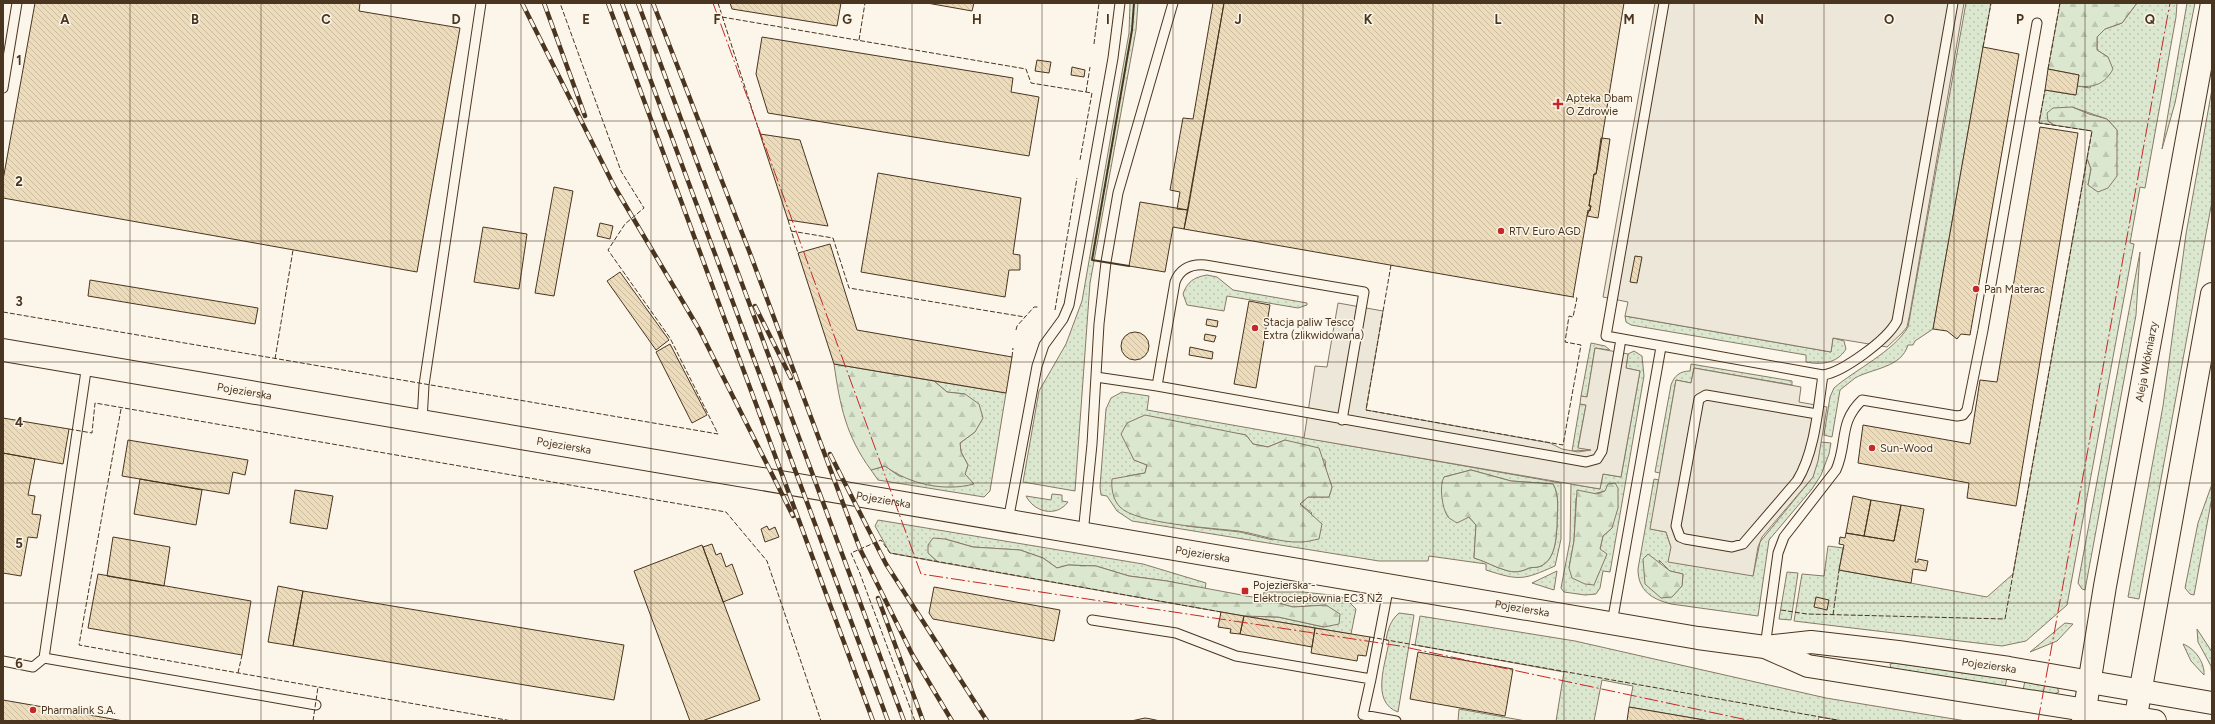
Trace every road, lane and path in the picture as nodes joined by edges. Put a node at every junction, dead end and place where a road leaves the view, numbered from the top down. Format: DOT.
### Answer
graph roads {
  1 [pos="17,3"];
  2 [pos="481,3"];
  3 [pos="1120,3"];
  4 [pos="1173,3"];
  5 [pos="1664,3"];
  6 [pos="1953,3"];
  7 [pos="2212,3"];
  8 [pos="2037,23"];
  9 [pos="3,88"];
  10 [pos="2212,294"];
  11 [pos="1621,339"];
  12 [pos="1661,347"];
  13 [pos="3,350"];
  14 [pos="2206,358"];
  15 [pos="87,364"];
  16 [pos="1823,375"];
  17 [pos="1096,377"];
  18 [pos="1157,386"];
  19 [pos="1816,414"];
  20 [pos="1342,420"];
  21 [pos="422,421"];
  22 [pos="1008,521"];
  23 [pos="1083,534"];
  24 [pos="1389,585"];
  25 [pos="1092,620"];
  26 [pos="1612,623"];
  27 [pos="1765,647"];
  28 [pos="44,658"];
  29 [pos="3,661"];
  30 [pos="1371,679"];
  31 [pos="2089,681"];
  32 [pos="2140,690"];
  33 [pos="2212,703"];
  34 [pos="316,705"];
  35 [pos="2084,716"];
  36 [pos="1362,718"];
  37 [pos="2142,720"];
  38 [pos="1396,721"];
  1 -- 9 [label="lane"];
  2 -- 21 [label="lane"];
  3 -- 22 [label="lane"];
  4 -- 17 [label="lane"];
  5 -- 11 [label="lane"];
  6 -- 16 [label="lane"];
  7 -- 31 [label="street, Aleja Włókniarzy"];
  8 -- 27 [label="lane"];
  10 -- 14 [label="street"];
  11 -- 12 [label="lane"];
  11 -- 20 [label="lane"];
  12 -- 16 [label="lane"];
  12 -- 26 [label="lane"];
  13 -- 15 [label="street, Pojezierska"];
  14 -- 32 [label="street"];
  15 -- 21 [label="street, Pojezierska"];
  15 -- 28 [label="lane"];
  16 -- 19 [label="lane"];
  17 -- 18 [label="lane"];
  17 -- 23 [label="lane"];
  18 -- 20 [label="lane"];
  18 -- 20 [label="lane"];
  19 -- 19 [label="lane"];
  21 -- 22 [label="street, Pojezierska"];
  22 -- 23 [label="street, Pojezierska"];
  23 -- 24 [label="street, Pojezierska"];
  24 -- 26 [label="street, Pojezierska"];
  24 -- 30 [label="lane"];
  25 -- 30 [label="lane"];
  26 -- 27 [label="street, Pojezierska"];
  27 -- 31 [label="street, Pojezierska"];
  27 -- 35 [label="street, Pojezierska"];
  28 -- 29 [label="lane"];
  28 -- 34 [label="lane"];
  30 -- 36 [label="lane"];
  31 -- 32 [label="street, Pojezierska"];
  31 -- 35 [label="street, Aleja Włókniarzy"];
  32 -- 33 [label="street, Pojezierska"];
  32 -- 37 [label="street"];
  35 -- 37 [label="street, Pojezierska"];
  36 -- 38 [label="lane"];
}
